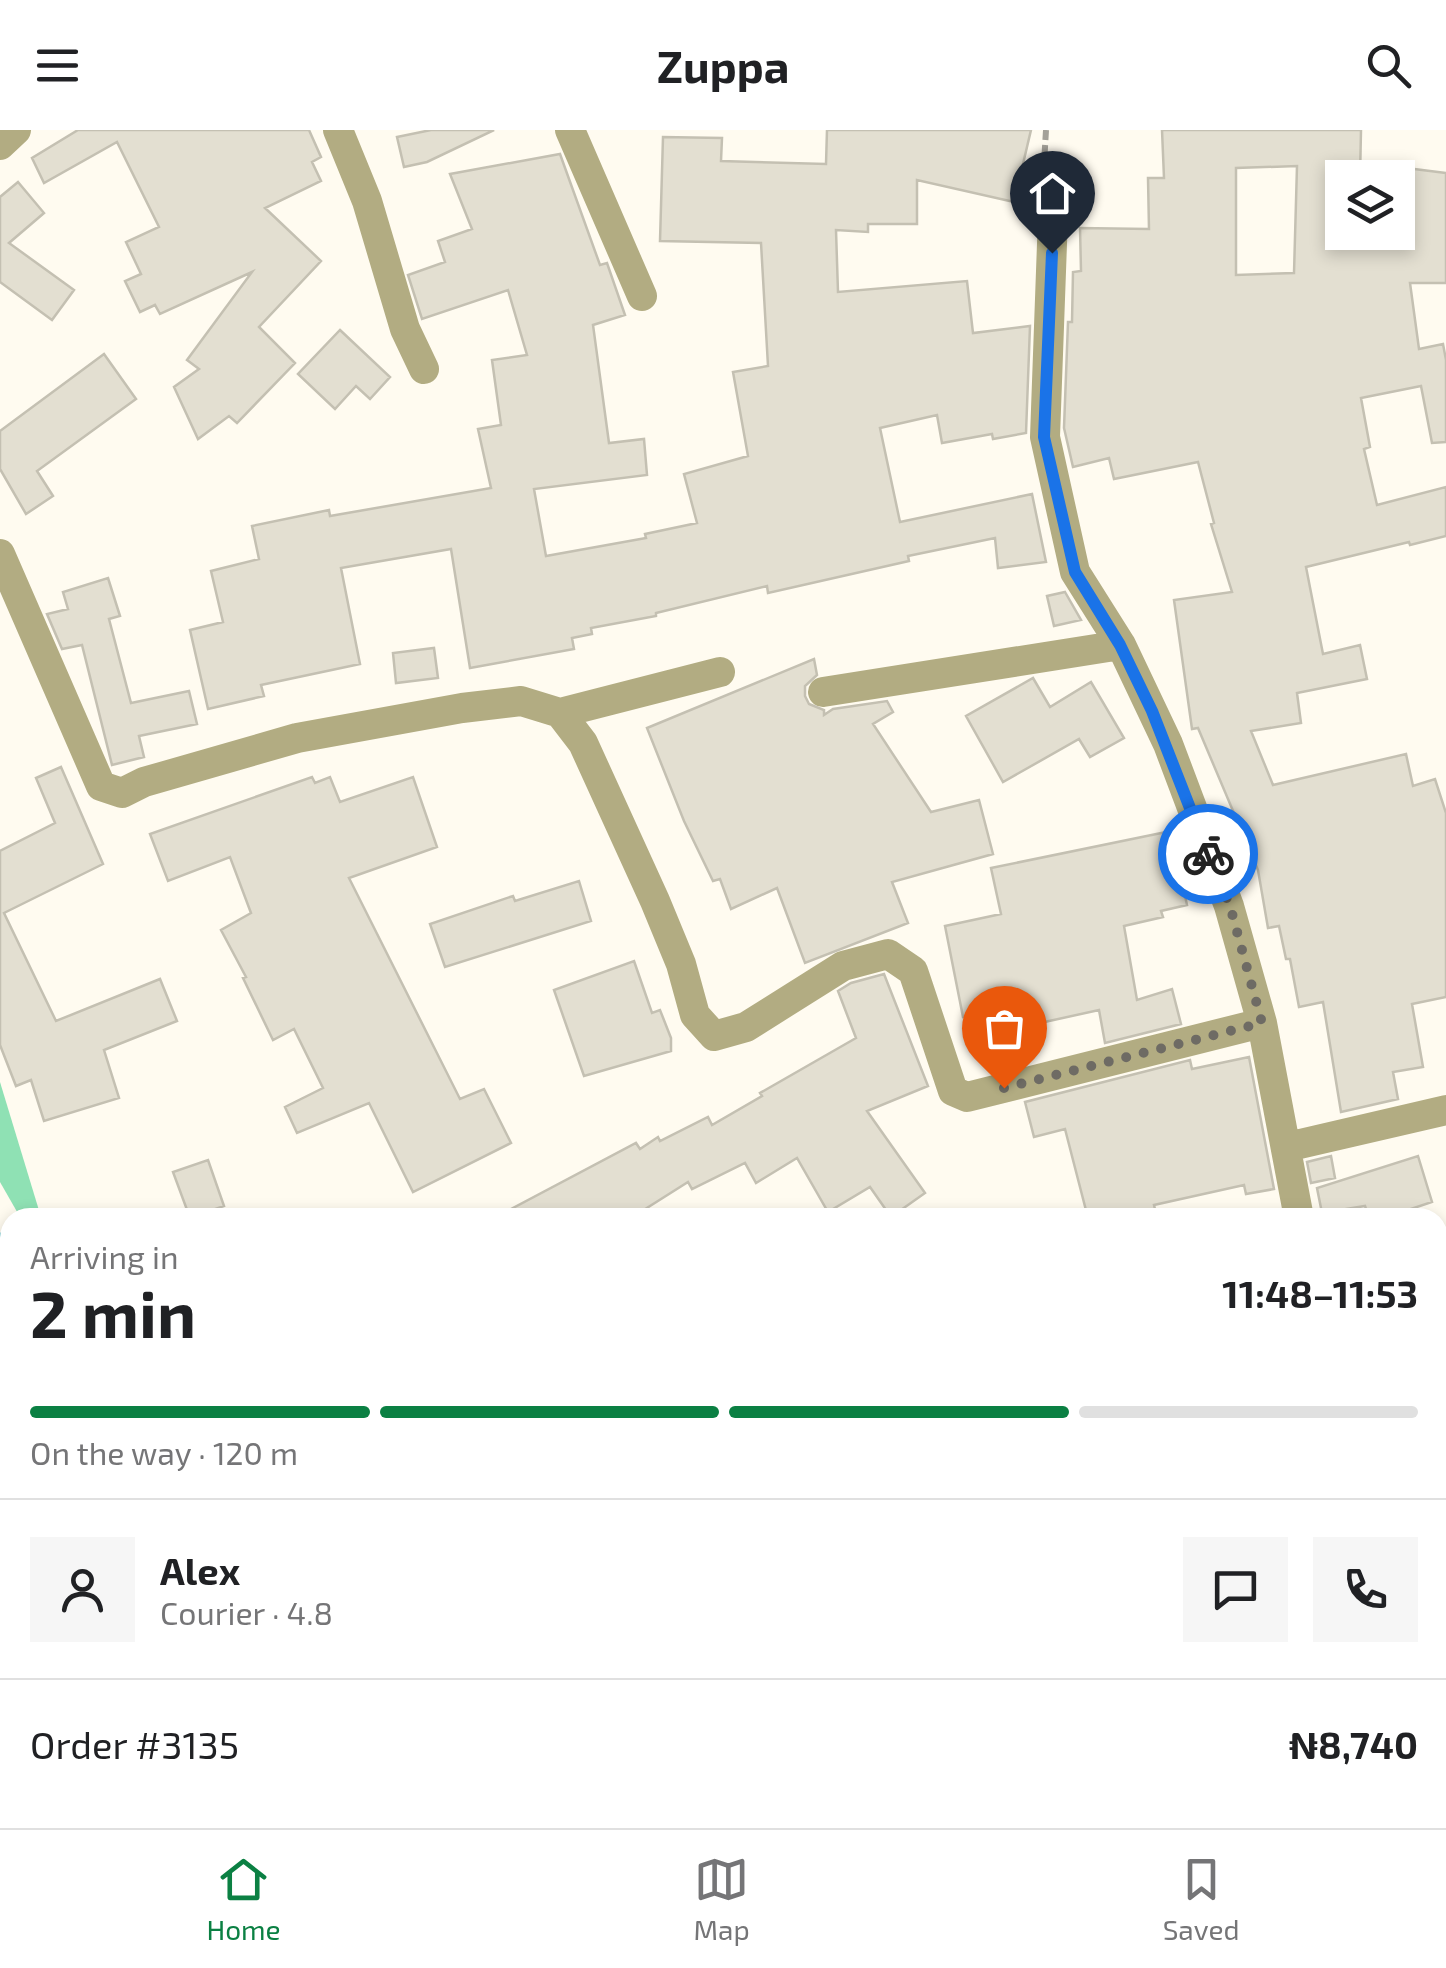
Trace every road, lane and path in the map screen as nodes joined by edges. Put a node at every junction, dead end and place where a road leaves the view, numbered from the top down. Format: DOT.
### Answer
graph roads {
  1 [pos="16,130"];
  2 [pos="338,130"];
  3 [pos="570,130"];
  4 [pos="1046,130"];
  5 [pos="0,145"];
  6 [pos="1053,216"];
  7 [pos="642,296"];
  8 [pos="424,368"];
  9 [pos="0,554"];
  10 [pos="1120,645"];
  11 [pos="720,672"];
  12 [pos="823,692"];
  13 [pos="560,712"];
  14 [pos="1262,1023"];
  15 [pos="1446,1110"];
  16 [pos="1287,1147"];
  17 [pos="1296,1208"];
  1 -- 5 [label="street"];
  2 -- 8 [label="street"];
  3 -- 7 [label="street"];
  4 -- 6 [label="path"];
  6 -- 10 [label="street"];
  9 -- 13 [label="street"];
  10 -- 12 [label="street"];
  10 -- 14 [label="street"];
  11 -- 13 [label="street"];
  13 -- 14 [label="street"];
  14 -- 16 [label="street"];
  15 -- 16 [label="street"];
  16 -- 17 [label="street"];
}
